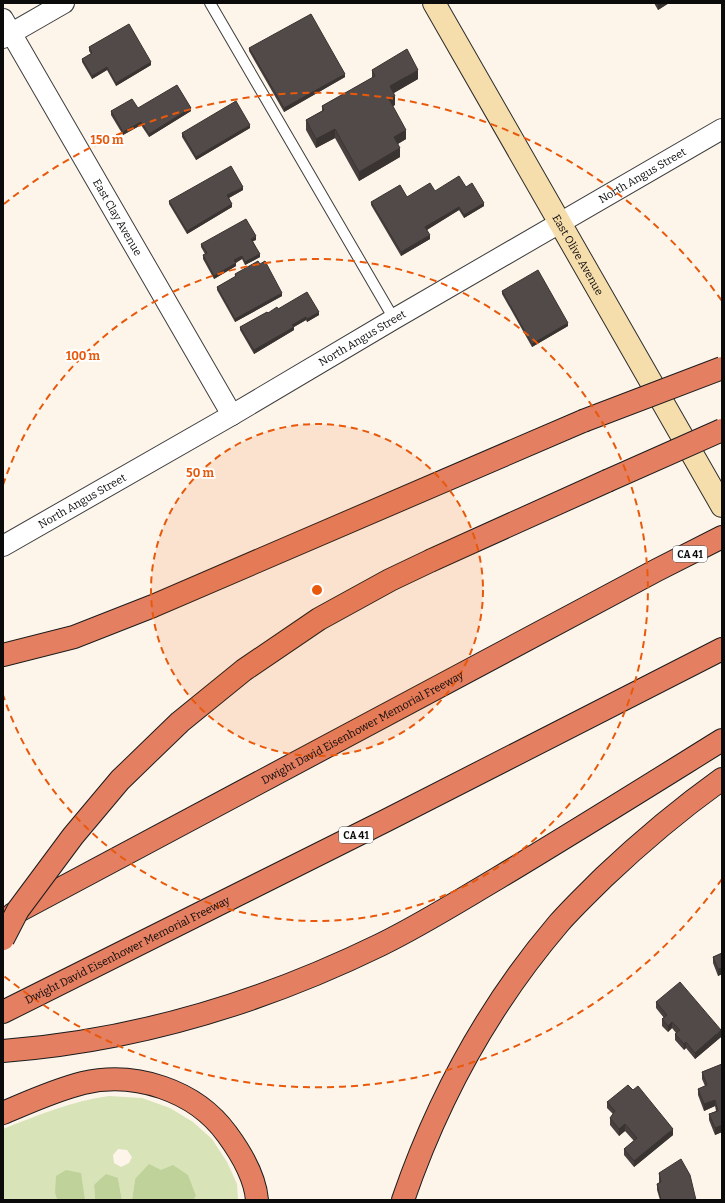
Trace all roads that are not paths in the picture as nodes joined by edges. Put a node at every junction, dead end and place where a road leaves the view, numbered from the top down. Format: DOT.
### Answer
graph roads {
  1 [pos="64,3"];
  2 [pos="210,3"];
  3 [pos="434,3"];
  4 [pos="6,30"];
  5 [pos="722,129"];
  6 [pos="560,224"];
  7 [pos="394,319"];
  8 [pos="722,368"];
  9 [pos="232,415"];
  10 [pos="722,430"];
  11 [pos="722,506"];
  12 [pos="722,538"];
  13 [pos="3,546"];
  14 [pos="715,652"];
  15 [pos="3,655"];
  16 [pos="722,740"];
  17 [pos="722,779"];
  18 [pos="3,919"];
  19 [pos="3,939"];
  20 [pos="3,1012"];
  21 [pos="3,1051"];
  22 [pos="3,1114"];
  23 [pos="257,1200"];
  24 [pos="403,1200"];
  1 -- 4 [label="street"];
  2 -- 7 [label="lane"];
  3 -- 6 [label="main road, East Olive Avenue"];
  4 -- 9 [label="street, East Clay Avenue"];
  5 -- 6 [label="street, North Angus Street"];
  6 -- 7 [label="street, North Angus Street"];
  6 -- 11 [label="main road, East Olive Avenue"];
  7 -- 9 [label="street, North Angus Street"];
  8 -- 15 [label="highway, bridge"];
  9 -- 13 [label="street, North Angus Street"];
  10 -- 19 [label="highway, bridge"];
  12 -- 18 [label="highway, Dwight David Eisenhower Memorial Freeway / CA 41"];
  14 -- 20 [label="highway, Dwight David Eisenhower Memorial Freeway / CA 41"];
  16 -- 21 [label="highway"];
  17 -- 24 [label="highway"];
  22 -- 23 [label="highway"];
}
